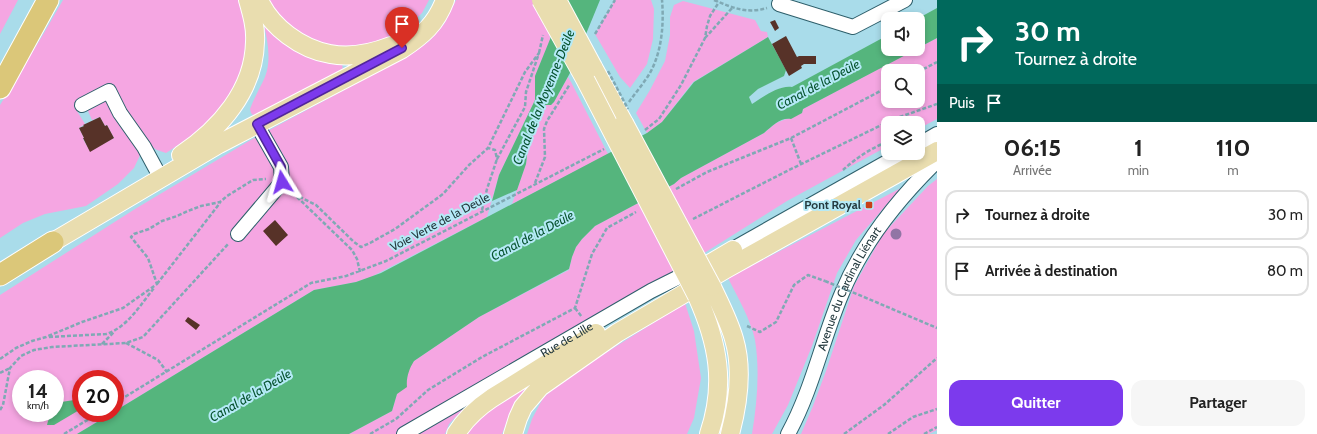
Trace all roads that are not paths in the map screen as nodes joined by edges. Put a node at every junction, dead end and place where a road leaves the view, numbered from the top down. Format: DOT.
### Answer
graph roads {
  1 [pos="44,0"];
  2 [pos="48,0"];
  3 [pos="248,0"];
  4 [pos="259,0"];
  5 [pos="437,0"];
  6 [pos="445,0"];
  7 [pos="541,0"];
  8 [pos="557,0"];
  9 [pos="905,0"];
  10 [pos="779,4"];
  11 [pos="36,21"];
  12 [pos="0,88"];
  13 [pos="82,105"];
  14 [pos="257,124"];
  15 [pos="937,134"];
  16 [pos="925,141"];
  17 [pos="937,151"];
  18 [pos="891,160"];
  19 [pos="937,161"];
  20 [pos="937,170"];
  21 [pos="157,171"];
  22 [pos="915,184"];
  23 [pos="238,234"];
  24 [pos="53,242"];
  25 [pos="733,250"];
  26 [pos="0,275"];
  27 [pos="705,291"];
  28 [pos="404,434"];
  29 [pos="456,434"];
  30 [pos="513,434"];
  31 [pos="709,434"];
  32 [pos="730,434"];
  33 [pos="788,434"];
  1 -- 11 [label="street"];
  2 -- 11 [label="highway"];
  3 -- 21 [label="main road"];
  4 -- 5 [label="main road"];
  6 -- 14 [label="main road"];
  7 -- 27 [label="main road, bridge"];
  8 -- 27 [label="main road, bridge"];
  9 -- 10 [label="street"];
  11 -- 12 [label="highway"];
  13 -- 21 [label="street"];
  14 -- 23 [label="street"];
  14 -- 24 [label="main road"];
  15 -- 16 [label="street"];
  17 -- 30 [label="main road"];
  18 -- 25 [label="street, Rue de Lille"];
  19 -- 22 [label="street, Avenue du Cardinal Liénart"];
  20 -- 22 [label="street"];
  21 -- 24 [label="main road"];
  22 -- 33 [label="street, Avenue du Cardinal Liénart"];
  24 -- 26 [label="highway"];
  25 -- 28 [label="street, Rue de Lille"];
  25 -- 29 [label="main road"];
  27 -- 31 [label="main road"];
  27 -- 32 [label="main road"];
}
